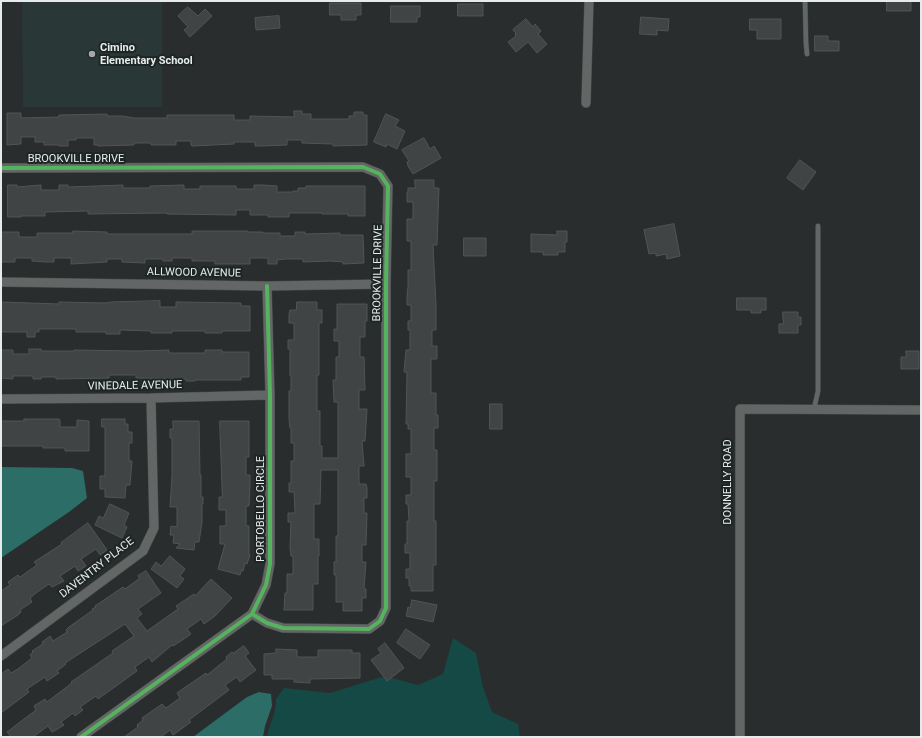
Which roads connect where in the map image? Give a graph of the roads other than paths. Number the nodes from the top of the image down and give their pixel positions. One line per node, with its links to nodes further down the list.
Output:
1 (589, 1): 4 (street)
2 (806, 1): 3 (lane)
3 (807, 54)
4 (586, 103)
5 (1, 168): 8 (street, BROOKVILLE DRIVE)
6 (818, 226): 13 (lane)
7 (1, 282): 9 (street, ALLWOOD AVENUE)
8 (386, 284): 9 (street, ALLWOOD AVENUE); 15 (street, BROOKVILLE DRIVE)
9 (267, 286): 10 (street, PORTOBELLO CIRCLE)
10 (270, 395): 11 (street, VINEDALE AVENUE); 15 (street, PORTOBELLO CIRCLE)
11 (151, 398): 12 (street, VINEDALE AVENUE); 16 (street, DAVENTRY PLACE)
12 (1, 399)
13 (814, 409): 14 (street, DONNELLY ROAD); 18 (street, DONNELLY ROAD)
14 (921, 410)
15 (252, 614): 17 (street, PORTOBELLO CIRCLE)
16 (1, 656)
17 (81, 737)
18 (740, 737)

